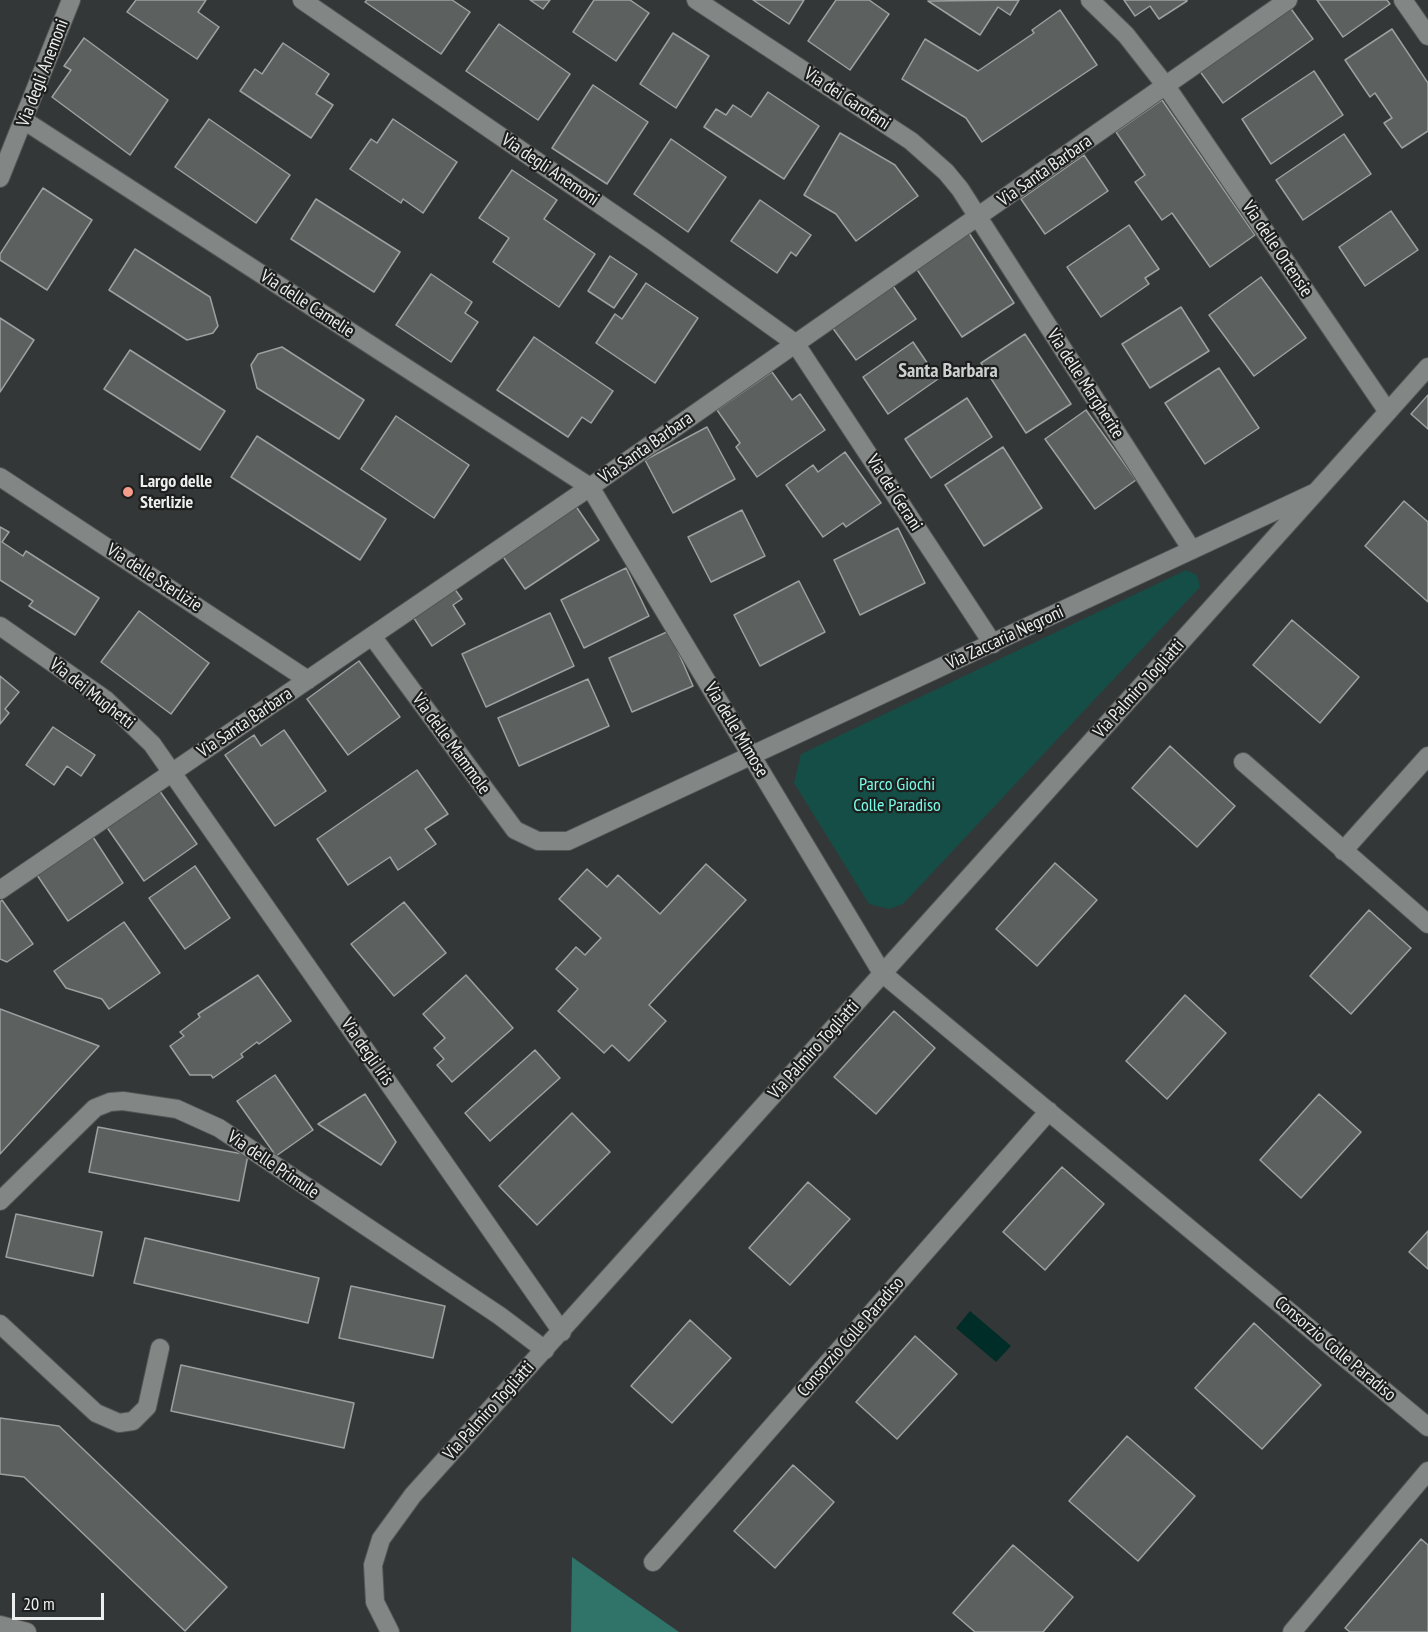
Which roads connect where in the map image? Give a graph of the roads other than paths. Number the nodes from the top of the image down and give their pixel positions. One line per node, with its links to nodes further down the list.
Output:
1 (71, 0): 9 (street, Via degli Anemoni)
2 (302, 0): 12 (street, Via degli Anemoni)
3 (696, 0): 11 (street, Via dei Garofani)
4 (1090, 0): 8 (street, Via delle Ortensie)
5 (1288, 0): 8 (street, Via Santa Barbara)
6 (1403, 0): 7 (street)
7 (1428, 36)
8 (1166, 86): 11 (street, Via Santa Barbara); 14 (street, Via delle Ortensie)
9 (25, 121): 10 (street, Via degli Anemoni); 16 (street, Via delle Camelie)
10 (0, 178)
11 (979, 218): 12 (street, Via Santa Barbara); 18 (street, Via delle Margherite)
12 (795, 343): 16 (street, Via Santa Barbara); 21 (street, Via dei Gerani)
13 (1428, 367): 14 (street, Via Zaccaria Negroni)
14 (1388, 412): 17 (street, Via Zaccaria Negroni)
15 (0, 477): 22 (street, Via delle Sterlizie)
16 (590, 487): 20 (street, Via Santa Barbara); 24 (street, Via delle Mimose)
17 (1316, 492): 18 (street, Via Zaccaria Negroni); 31 (street, Via Palmiro Togliatti)
18 (1192, 550): 21 (street, Via Zaccaria Negroni)
19 (0, 626): 26 (street, Via dei Mughetti)
20 (372, 636): 22 (street, Via Santa Barbara); 27 (street, Via delle Mammole)
21 (993, 644): 24 (street, Via Zaccaria Negroni)
22 (308, 680): 26 (street, Via Santa Barbara)
23 (1428, 756): 28 (street)
24 (752, 757): 27 (street, Via Zaccaria Negroni); 31 (street, Via delle Mimose)
25 (1243, 762): 28 (street)
26 (172, 773): 29 (street, Via Santa Barbara); 35 (street, Via degli Iris)
27 (538, 841)
28 (1343, 850): 30 (street)
29 (0, 890)
30 (1428, 924)
31 (882, 973): 32 (street, Consorzio Colle Paradiso); 35 (street, Via Palmiro Togliatti)
32 (1049, 1111): 38 (street, Consorzio Colle Paradiso); 40 (street, Consorzio Colle Paradiso)
33 (0, 1202): 37 (street, Via delle Primule)
34 (0, 1324): 36 (street)
35 (562, 1332): 37 (street, Via Palmiro Togliatti)
36 (160, 1348)
37 (545, 1350): 43 (street, Via Palmiro Togliatti)
38 (1428, 1427)
39 (1428, 1472): 44 (street)
40 (653, 1562)
41 (0, 1625): 42 (street)
42 (27, 1632)
43 (390, 1632)
44 (1292, 1632)

